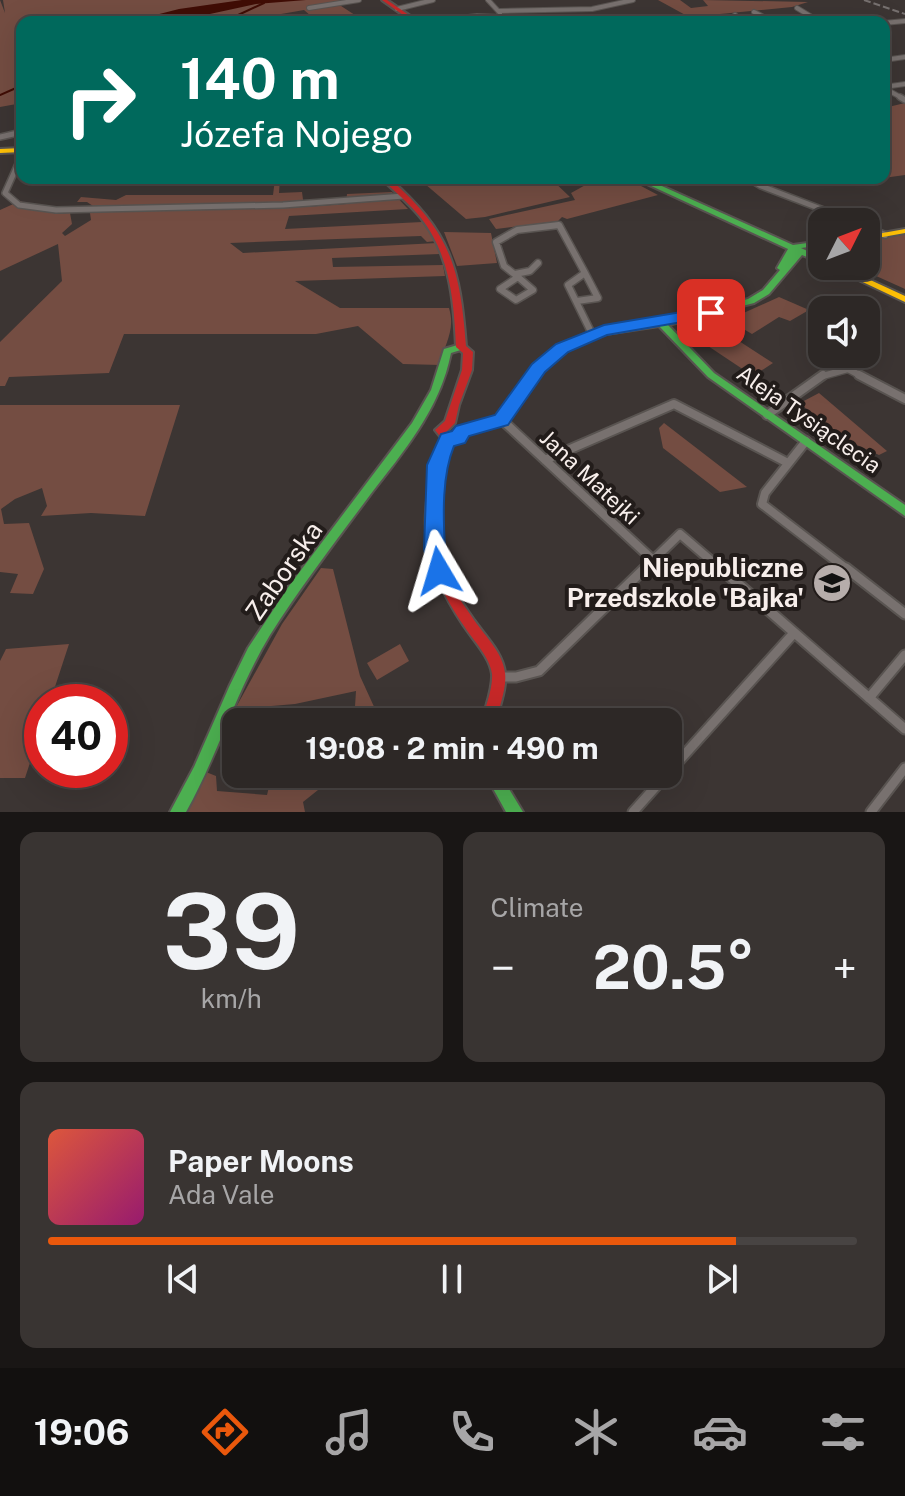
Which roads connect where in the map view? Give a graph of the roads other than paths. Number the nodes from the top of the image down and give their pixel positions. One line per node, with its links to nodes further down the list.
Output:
1 (359, 0): 7 (street)
2 (384, 0): 9 (street)
3 (433, 0): 9 (street)
4 (488, 0): 11 (street)
5 (633, 0): 10 (street)
6 (540, 4): 10 (street)
7 (309, 8)
8 (797, 8): 16 (street)
9 (397, 9): 13 (street)
10 (535, 9): 11 (street)
11 (499, 11): 14 (street)
12 (754, 12): 15 (street)
13 (408, 16)
14 (500, 16)
15 (762, 16)
16 (810, 16)
17 (16, 167): 21 (street)
18 (391, 184): 21 (street)
19 (651, 184): 28 (street)
20 (763, 184): 22 (street)
21 (404, 196): 41 (street)
22 (821, 208)
23 (905, 231): 25 (street)
24 (880, 233): 25 (street)
25 (885, 235): 26 (street)
26 (880, 236)
27 (808, 247): 28 (street)
28 (797, 249): 29 (street); 31 (street); 36 (street)
29 (808, 254)
30 (808, 260): 31 (street)
31 (792, 261): 36 (street)
32 (538, 263): 34 (street)
33 (585, 273): 34 (street); 38 (street); 38 (street)
34 (516, 276): 34 (street)
35 (864, 280): 37 (street)
36 (775, 281): 39 (street)
37 (905, 299)
38 (577, 301): 40 (street)
39 (661, 323): 40 (street); 43 (street, Aleja Tysiąclecia)
40 (592, 334): 44 (street)
41 (456, 357): 45 (street); 64 (street, Zaborska)
42 (905, 399): 43 (street)
43 (767, 415): 48 (street, Aleja Tysiąclecia)
44 (502, 420): 46 (street); 49 (street, Jana Matejki)
45 (450, 423): 46 (street); 47 (street)
46 (463, 431): 47 (street)
47 (448, 439): 56 (street)
48 (806, 441): 50 (street); 51 (street, Aleja Tysiąclecia)
49 (545, 460): 50 (street); 52 (street, Jana Matejki)
50 (788, 463): 53 (street)
51 (905, 511)
52 (653, 560): 54 (street); 56 (street)
53 (905, 614)
54 (794, 633): 57 (street); 60 (street)
55 (905, 655): 57 (street)
56 (499, 677): 58 (street)
57 (869, 698): 59 (street)
58 (492, 708)
59 (905, 729)
60 (682, 756)
61 (905, 768): 67 (street)
62 (500, 788): 65 (street)
63 (654, 788): 66 (street)
64 (178, 812)
65 (515, 812)
66 (633, 812)
67 (871, 812)

